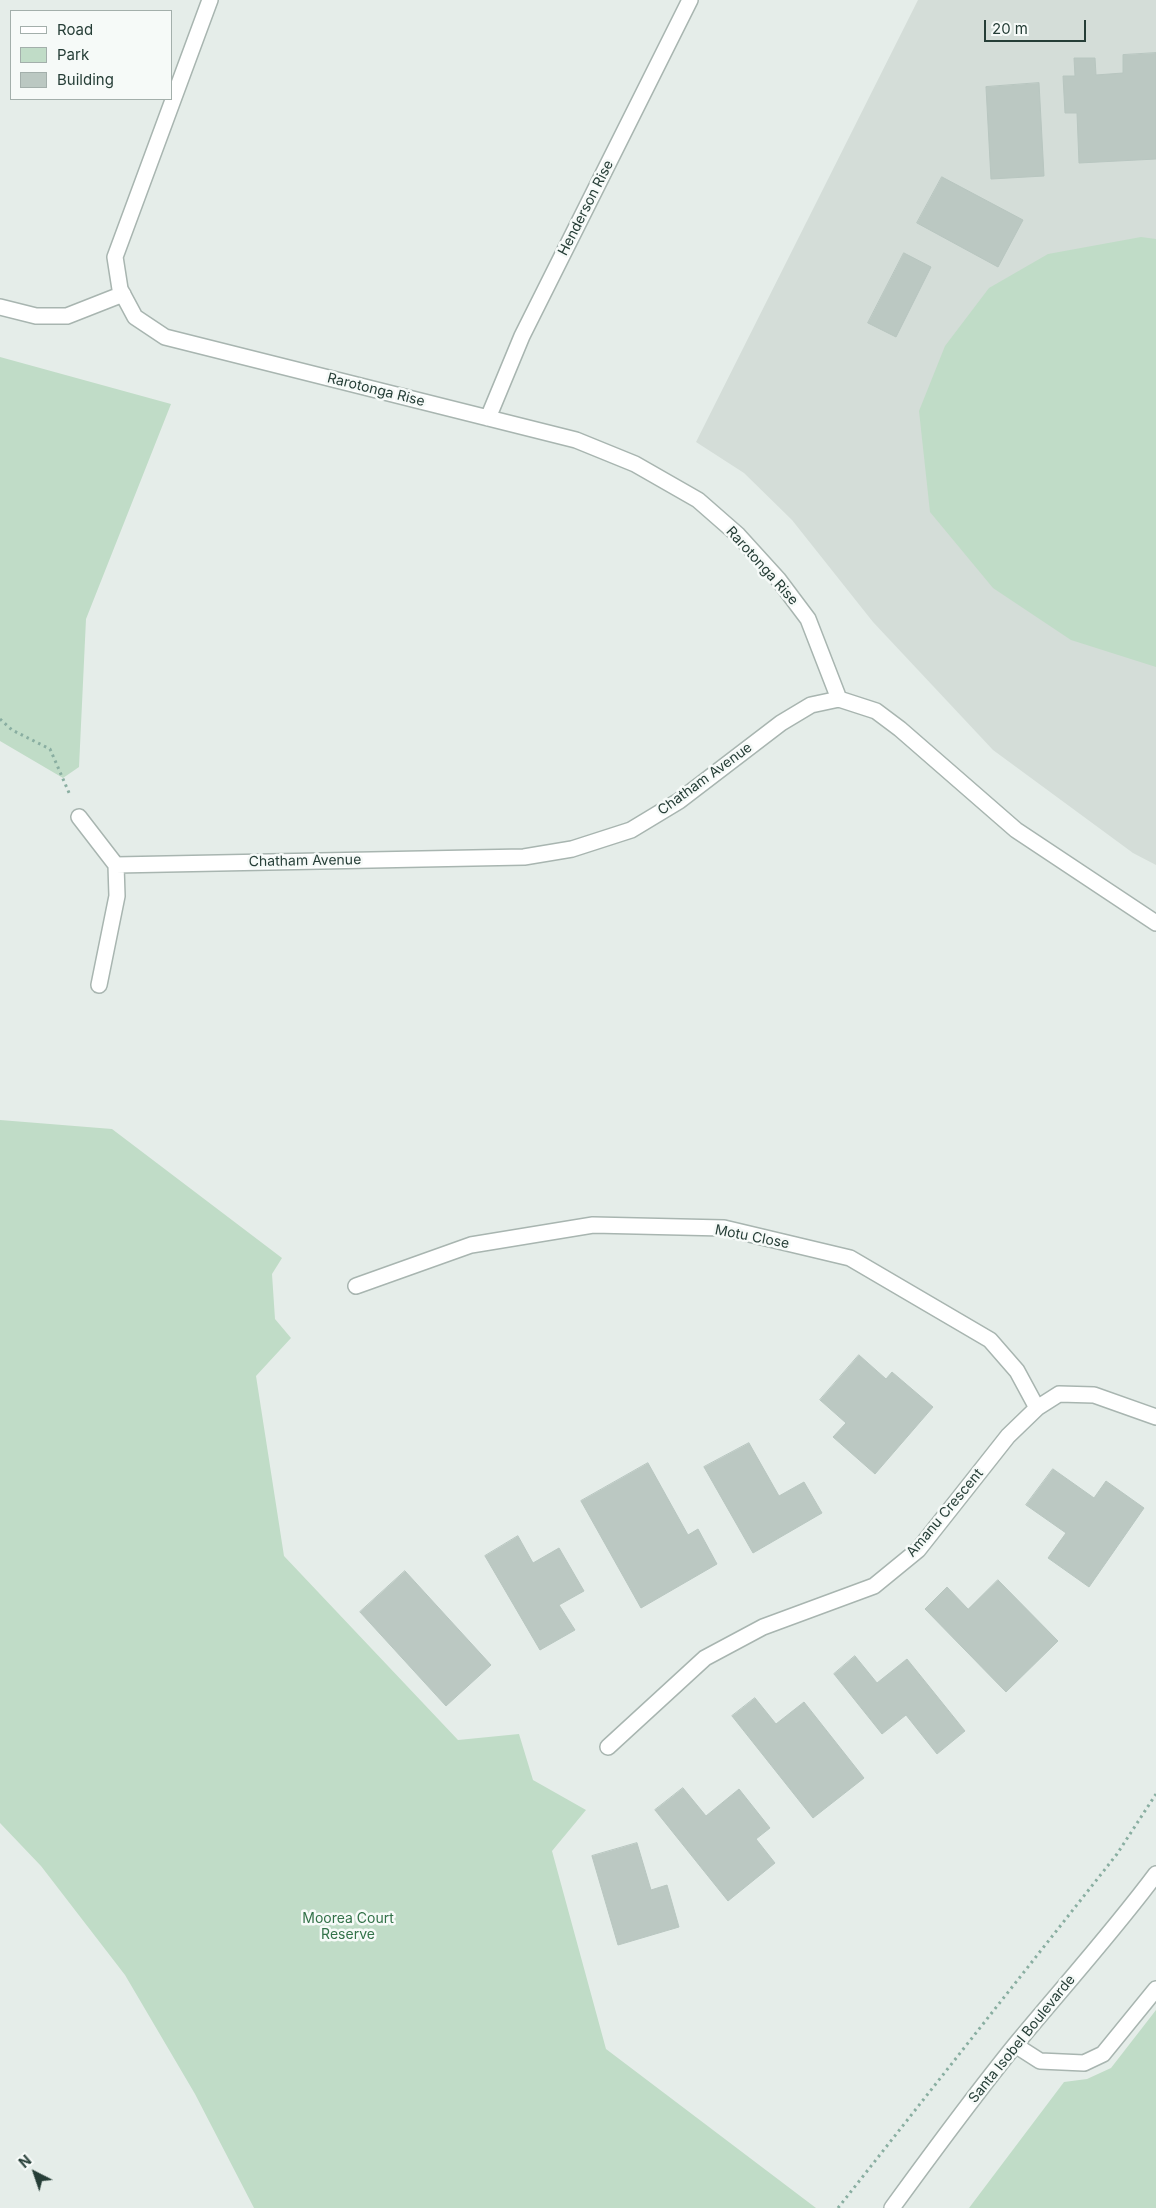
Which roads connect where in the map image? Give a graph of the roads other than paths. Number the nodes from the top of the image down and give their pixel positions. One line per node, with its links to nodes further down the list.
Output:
1 (210, 0): 3 (street, Rarotonga Rise)
2 (690, 0): 5 (street, Henderson Rise)
3 (123, 294): 4 (street); 5 (street, Rarotonga Rise)
4 (0, 307)
5 (488, 418): 6 (street, Rarotonga Rise)
6 (839, 699): 8 (street, Chatham Avenue); 9 (street, Chatham Avenue)
7 (79, 817): 8 (street)
8 (116, 864): 10 (street)
9 (1156, 923)
10 (99, 985)
11 (356, 1286): 12 (street, Motu Close)
12 (1037, 1408): 13 (street, Amanu Crescent); 14 (street, Amanu Crescent)
13 (1156, 1418)
14 (608, 1746)
15 (1156, 1874): 17 (street, Santa Isobel Boulevarde)
16 (1156, 1988): 17 (street)
17 (1016, 2045): 18 (street, Santa Isobel Boulevarde)
18 (892, 2208)

